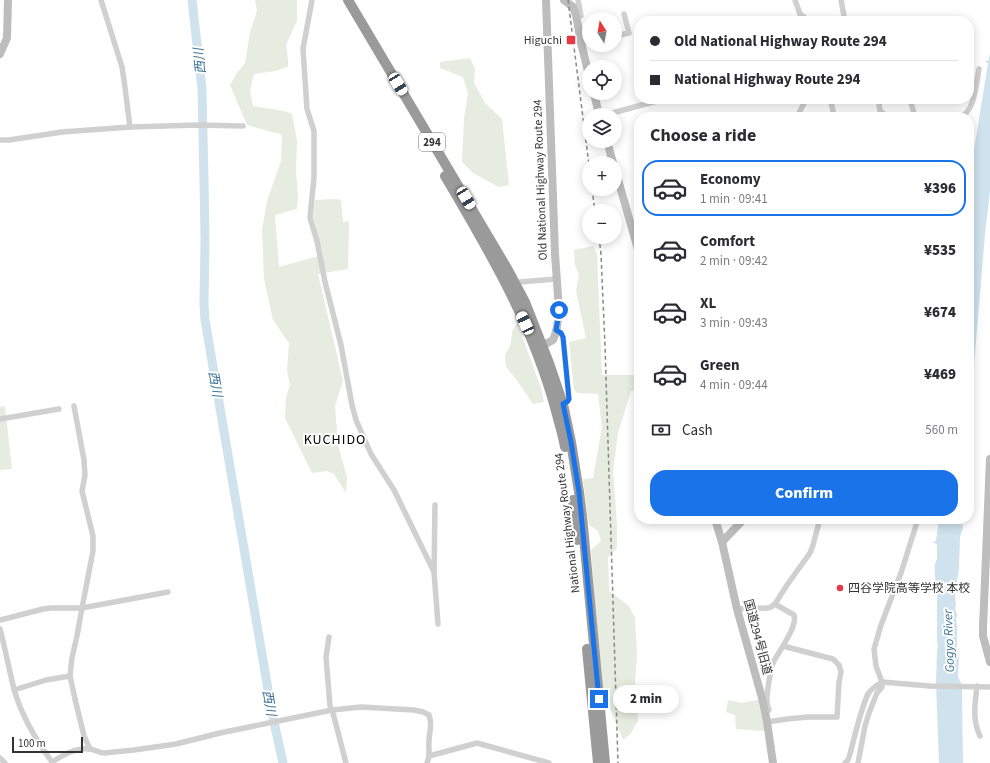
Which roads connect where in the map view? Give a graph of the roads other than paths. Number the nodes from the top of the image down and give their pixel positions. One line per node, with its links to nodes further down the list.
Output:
1 (8, 0): 17 (street)
2 (101, 0): 23 (street)
3 (312, 0): 43 (street)
4 (342, 0): 31 (highway, National Highway Route 294 / 294)
5 (348, 0): 29 (highway, National Highway Route 294 / 294)
6 (546, 0): 28 (street, Old National Highway Route 294)
7 (564, 0): 10 (street)
8 (795, 0): 13 (street)
9 (841, 0): 14 (street)
10 (576, 3): 12 (street); 15 (street)
11 (624, 14): 16 (street)
12 (581, 16)
13 (803, 16)
14 (844, 16)
15 (582, 33)
16 (622, 34)
17 (3, 38): 18 (street)
18 (0, 54)
19 (979, 69): 20 (street)
20 (974, 95)
21 (646, 104): 22 (street)
22 (622, 110)
23 (130, 126): 24 (street); 25 (street)
24 (243, 126)
25 (0, 140)
26 (622, 190): 27 (street)
27 (634, 227)
28 (556, 279): 29 (street); 30 (street, Old National Highway Route 294)
29 (516, 284): 31 (highway, National Highway Route 294 / 294)
30 (556, 330): 31 (street, Old National Highway Route 294); 32 (street)
31 (540, 347): 32 (highway, National Highway Route 294 / 294); 71 (highway, National Highway Route 294 / 294)
32 (563, 404): 72 (highway, National Highway Route 294 / 294)
33 (74, 406): 46 (street)
34 (58, 409): 35 (street)
35 (0, 419)
36 (990, 459): 53 (street)
37 (435, 505): 43 (street)
38 (717, 524): 42 (street, 国道294号旧道)
39 (739, 524): 42 (street)
40 (819, 524): 45 (street)
41 (916, 524): 55 (street)
42 (722, 542): 47 (street, 国道294号旧道)
43 (434, 572): 49 (street)
44 (168, 592): 46 (street)
45 (775, 604): 47 (street); 52 (street)
46 (82, 608): 48 (street); 54 (street)
47 (737, 609): 60 (street, 国道294号旧道)
48 (0, 620)
49 (438, 624)
50 (0, 629): 58 (street)
51 (329, 637): 59 (street)
52 (783, 646): 60 (street); 61 (street)
53 (990, 662)
54 (70, 676): 58 (street); 63 (street)
55 (882, 682): 56 (street); 66 (street); 74 (street)
56 (977, 686): 57 (street); 62 (street)
57 (990, 687)
58 (14, 690): 63 (street)
59 (332, 710): 63 (street); 64 (street); 68 (street)
60 (765, 712): 61 (street, 国道294号旧道)
61 (767, 722): 73 (street, 国道294号旧道)
62 (980, 736)
63 (90, 749)
64 (430, 756): 69 (street); 70 (street)
65 (0, 758): 67 (street)
66 (847, 762)
67 (5, 763)
68 (346, 763)
69 (427, 763)
70 (549, 763)
71 (598, 763)
72 (605, 763)
73 (773, 763)
74 (858, 763)

